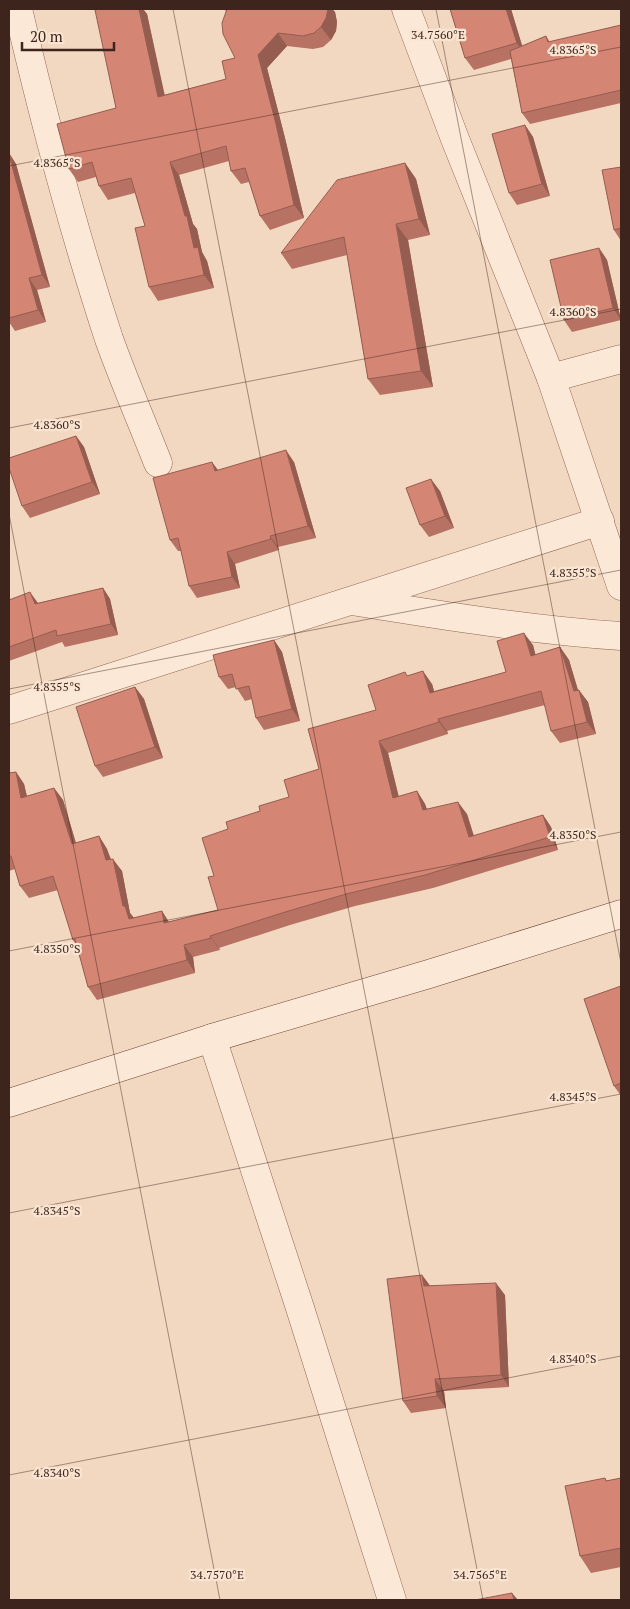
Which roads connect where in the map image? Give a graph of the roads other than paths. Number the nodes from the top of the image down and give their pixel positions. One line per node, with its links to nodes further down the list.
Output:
1 (18, 9): 5 (street)
2 (406, 9): 4 (street)
3 (621, 359): 4 (street)
4 (551, 378): 6 (street)
5 (158, 463)
6 (600, 521): 7 (street); 8 (street)
7 (621, 586)
8 (352, 601): 9 (street); 10 (street)
9 (621, 636)
10 (9, 710)
11 (621, 914): 12 (street)
12 (212, 1038): 13 (street); 14 (street)
13 (9, 1103)
14 (392, 1600)

